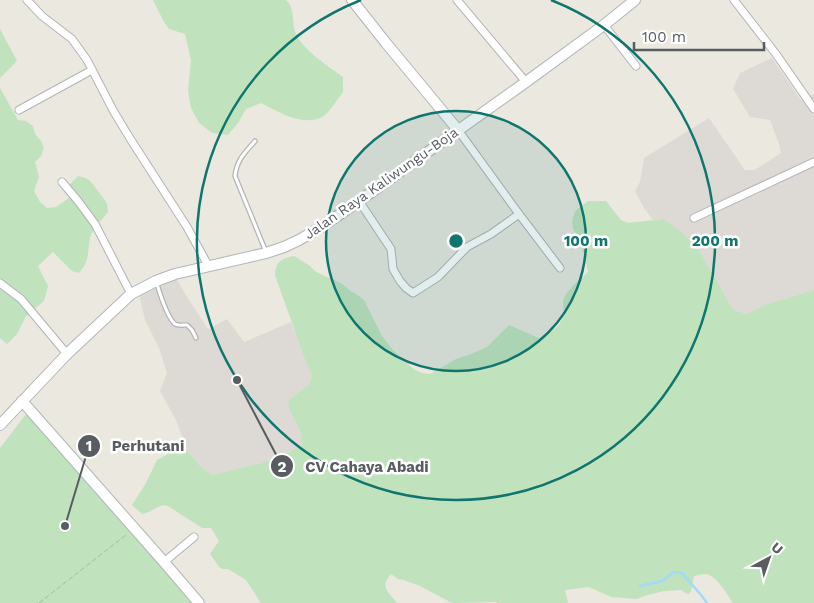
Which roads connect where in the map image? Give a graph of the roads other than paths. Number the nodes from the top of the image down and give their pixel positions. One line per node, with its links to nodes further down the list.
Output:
1 (28, 0): 8 (street)
2 (457, 0): 9 (street)
3 (635, 0): 6 (main road, Jalan Raya Kaliwungu-Boja)
4 (734, 0): 10 (street)
5 (357, 2): 12 (main road)
6 (604, 25): 7 (street); 9 (main road, Jalan Raya Kaliwungu-Boja)
7 (636, 66)
8 (92, 70): 11 (street); 20 (street)
9 (526, 82): 12 (main road, Jalan Raya Kaliwungu-Boja)
10 (814, 109)
11 (19, 110)
12 (458, 130): 16 (main road, Jalan Raya Kaliwungu-Boja); 17 (street)
13 (255, 141): 19 (lane)
14 (814, 162): 18 (street)
15 (62, 182): 24 (street)
16 (359, 201): 17 (street); 19 (main road, Jalan Raya Kaliwungu-Boja)
17 (518, 214): 21 (street)
18 (694, 218)
19 (266, 253): 20 (main road, Jalan Raya Kaliwungu-Boja)
20 (209, 267): 22 (main road, Jalan Raya Kaliwungu-Boja)
21 (560, 268)
22 (156, 281): 24 (main road, Jalan Raya Kaliwungu-Boja); 25 (lane)
23 (0, 282): 26 (street)
24 (131, 294): 26 (main road, Jalan Raya Kaliwungu-Boja)
25 (196, 338)
26 (67, 354): 27 (main road, Jalan Raya Kaliwungu-Boja)
27 (22, 401): 28 (main road, Jalan Raya Kaliwungu-Boja); 30 (main road)
28 (0, 425)
29 (194, 537): 30 (street)
30 (164, 562): 31 (main road)
31 (199, 603)

